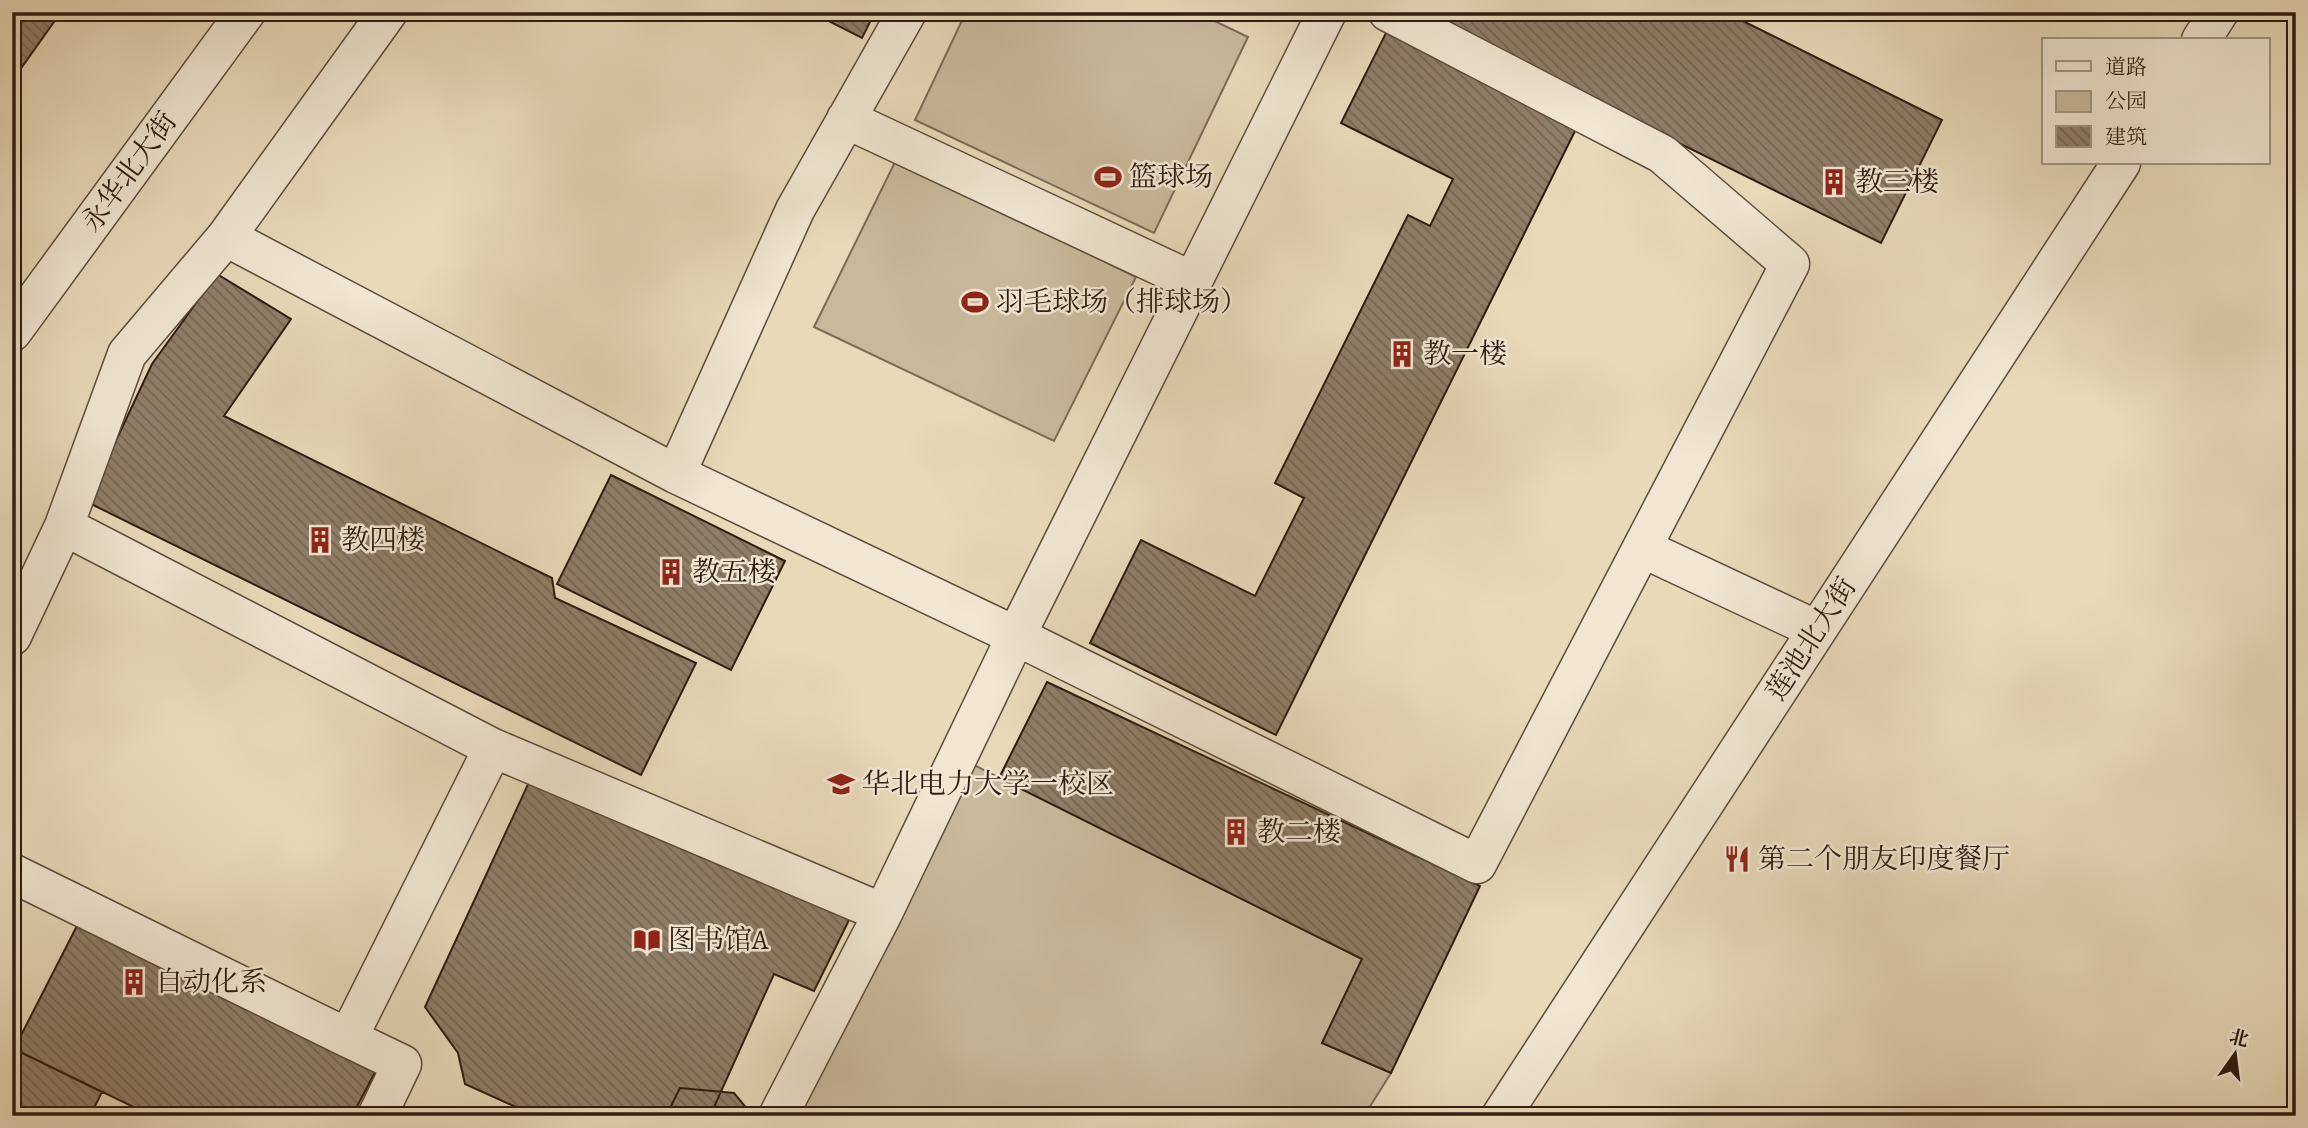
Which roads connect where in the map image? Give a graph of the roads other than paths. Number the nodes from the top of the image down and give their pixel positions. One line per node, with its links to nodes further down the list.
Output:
1 (246, 12): 12 (street, 永华北大街)
2 (388, 12): 10 (street)
3 (906, 12): 8 (street)
4 (1327, 12): 11 (street)
5 (1388, 12): 15 (street)
6 (2219, 12): 7 (street)
7 (2202, 38)
8 (846, 120): 11 (street); 13 (street)
9 (2120, 164): 16 (street, 莲池北大街)
10 (226, 237): 13 (street); 14 (street)
11 (1192, 281): 18 (street)
12 (15, 322)
13 (676, 474): 18 (street)
14 (64, 526): 17 (street); 19 (street)
15 (1642, 548): 16 (street); 18 (street)
16 (1817, 630): 25 (street, 莲池北大街)
17 (12, 636)
18 (1016, 636): 21 (street)
19 (493, 748): 21 (street); 22 (street)
20 (12, 873): 22 (street)
21 (883, 913): 24 (street)
22 (348, 1038): 23 (street)
23 (377, 1116)
24 (778, 1116)
25 (1501, 1116)

